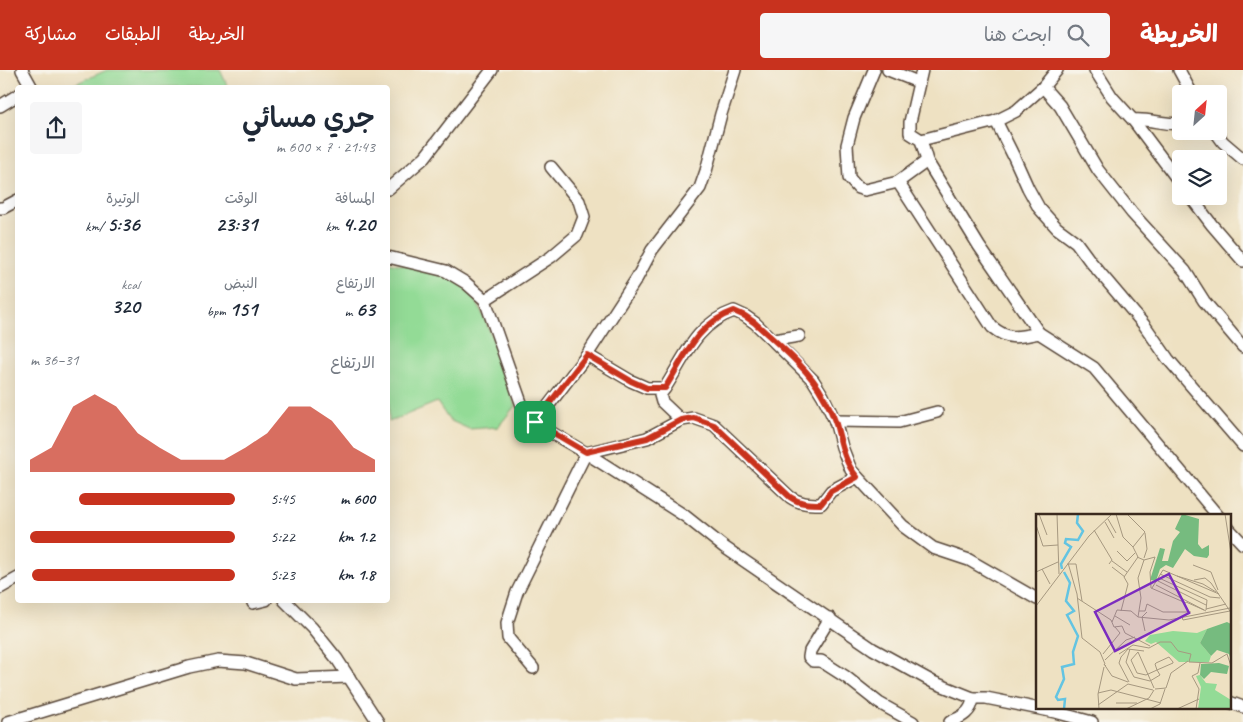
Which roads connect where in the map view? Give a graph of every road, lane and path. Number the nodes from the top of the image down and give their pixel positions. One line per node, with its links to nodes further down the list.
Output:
1 (22, 70): 11 (street)
2 (492, 70): 26 (street)
3 (735, 70): 37 (street)
4 (874, 70): 25 (street)
5 (888, 70): 10 (street)
6 (922, 70): 10 (street)
7 (1058, 70): 13 (street)
8 (1094, 70): 16 (street)
9 (1179, 70): 12 (street)
10 (918, 82): 19 (street)
11 (30, 85)
12 (1187, 85)
13 (1043, 87): 17 (street); 36 (street)
14 (15, 97): 15 (street)
15 (0, 106)
16 (1133, 120): 18 (street); 24 (street)
17 (996, 121): 19 (street); 43 (street)
18 (1172, 124)
19 (922, 140): 22 (street)
20 (1222, 140): 21 (street)
21 (1243, 159)
22 (927, 161): 25 (street); 33 (street)
23 (551, 167): 32 (street)
24 (1172, 172)
25 (898, 182): 33 (street)
26 (390, 187)
27 (15, 202): 29 (street)
28 (1197, 205): 31 (street)
29 (0, 208)
30 (390, 258): 32 (street)
31 (1243, 261)
32 (485, 300): 42 (street)
33 (1039, 333): 46 (street)
34 (799, 336): 35 (street)
35 (774, 340): 38 (street); 41 (street)
36 (1243, 347)
37 (587, 355): 38 (street); 42 (street)
38 (665, 388): 40 (street)
39 (937, 412): 41 (street)
40 (681, 420): 44 (street); 45 (street)
41 (835, 421): 45 (street)
42 (535, 422): 44 (street)
43 (1243, 446)
44 (586, 452): 53 (street); 54 (street)
45 (857, 477): 51 (street)
46 (1216, 514)
47 (1230, 530): 48 (street)
48 (1243, 544)
49 (15, 580): 50 (street)
50 (0, 588)
51 (1036, 598)
52 (287, 603): 55 (street)
53 (830, 618): 56 (street); 64 (street)
54 (533, 668)
55 (349, 677): 62 (street); 63 (street)
56 (973, 698): 58 (street); 65 (street)
57 (1230, 702): 59 (street)
58 (1036, 707)
59 (1243, 707)
60 (1053, 710): 61 (street)
61 (1087, 716)
62 (8, 722)
63 (378, 722)
64 (913, 722)
65 (950, 722)

